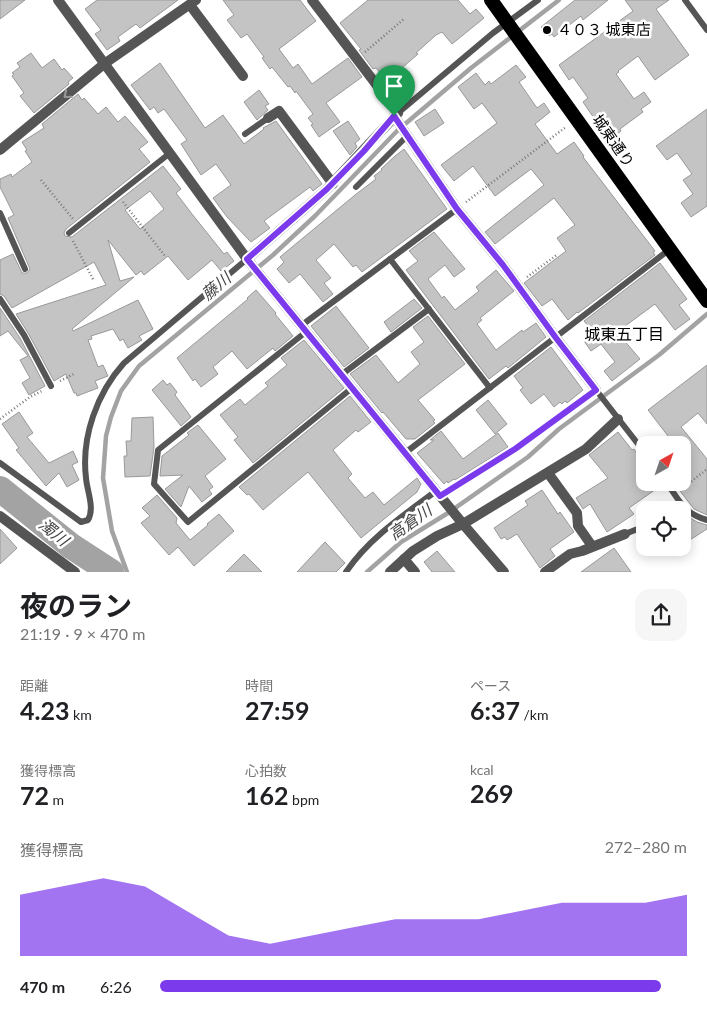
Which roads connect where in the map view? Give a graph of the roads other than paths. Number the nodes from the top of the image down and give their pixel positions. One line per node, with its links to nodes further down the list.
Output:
1 (58, 0): 9 (street)
2 (312, 0): 11 (street)
3 (491, 0): 7 (highway, 城東通り)
4 (538, 0): 7 (lane)
5 (685, 0): 8 (lane)
6 (193, 2): 9 (street); 10 (street)
7 (510, 24): 11 (lane); 22 (highway, 城東通り)
8 (707, 30)
9 (104, 64): 15 (street, one-way to 15); 16 (street)
10 (243, 76)
11 (396, 116): 14 (street); 17 (street)
12 (268, 118): 13 (lane); 17 (street)
13 (245, 134)
14 (407, 136): 18 (lane); 19 (street)
15 (0, 150)
16 (170, 153): 21 (lane); 24 (street)
17 (333, 184): 24 (street)
18 (356, 187)
19 (457, 209): 23 (lane); 30 (street)
20 (0, 213): 25 (lane)
21 (69, 233)
22 (670, 249): 27 (highway, 城東通り); 30 (lane)
23 (390, 259): 28 (lane); 29 (lane)
24 (248, 260): 29 (street); 39 (lane)
25 (25, 269)
26 (0, 299): 32 (lane)
27 (707, 301)
28 (429, 309): 31 (lane); 34 (lane)
29 (304, 328): 31 (street); 33 (lane)
30 (556, 338): 34 (lane); 35 (street)
31 (342, 375): 33 (street)
32 (51, 386)
33 (352, 388): 38 (street)
34 (490, 388): 38 (lane)
35 (596, 390): 36 (lane); 42 (lane)
36 (618, 419): 37 (lane); 40 (street)
37 (636, 442)
38 (405, 452): 42 (street)
39 (0, 463)
40 (548, 473): 45 (street); 48 (street)
41 (672, 491): 44 (lane)
42 (440, 495): 45 (street); 51 (lane)
43 (0, 517): 50 (street)
44 (707, 520)
45 (461, 521): 49 (street); 54 (street)
46 (636, 529): 47 (lane)
47 (624, 534): 48 (street)
48 (592, 546): 55 (street)
49 (404, 559): 52 (street); 53 (street)
50 (75, 572)
51 (346, 572)
52 (390, 572)
53 (415, 572)
54 (504, 572)
55 (545, 572)

